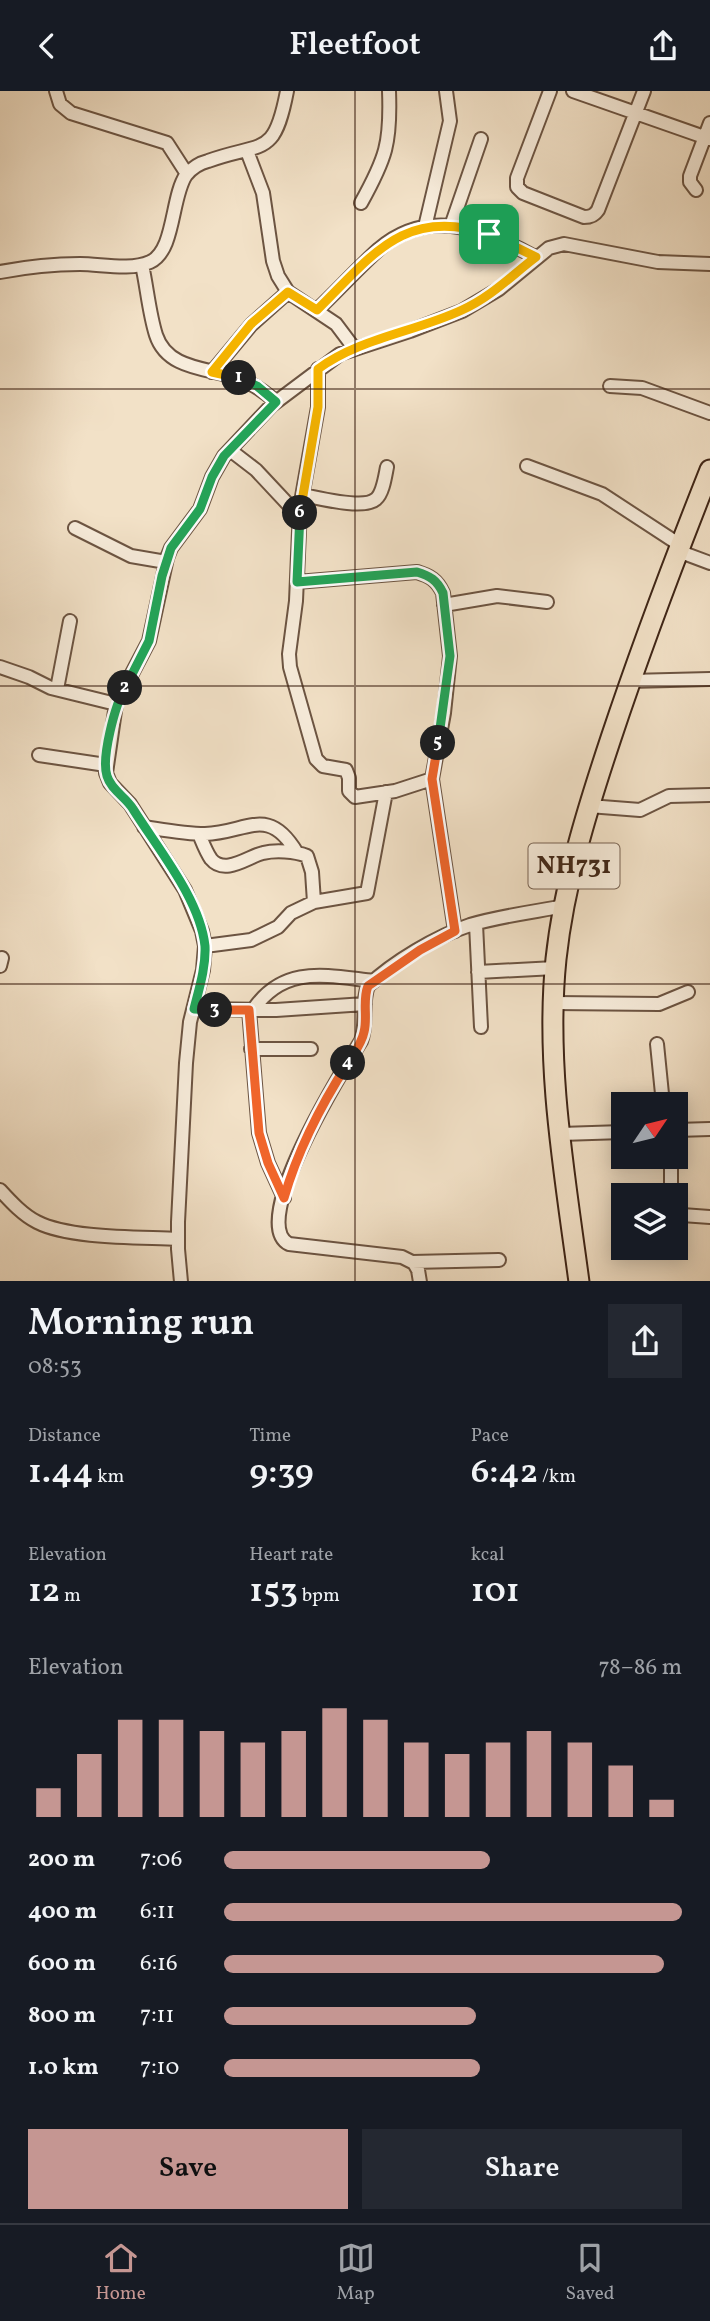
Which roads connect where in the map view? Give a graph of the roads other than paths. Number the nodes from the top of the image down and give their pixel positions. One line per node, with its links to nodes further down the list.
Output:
1 (56, 91): 13 (street)
2 (287, 91): 12 (street)
3 (389, 91): 15 (street)
4 (446, 91): 17 (street)
5 (550, 91): 8 (street)
6 (573, 91): 8 (street)
7 (644, 91): 8 (street)
8 (635, 114): 10 (street)
9 (710, 123): 10 (street)
10 (707, 138): 14 (street)
11 (481, 139): 16 (street)
12 (247, 151): 13 (street); 22 (street)
13 (187, 174): 20 (street)
14 (696, 190)
15 (361, 203)
16 (451, 226): 17 (street); 18 (street)
17 (425, 227): 23 (street)
18 (536, 257): 19 (street); 24 (street)
19 (710, 264)
20 (142, 265): 21 (street); 26 (street)
21 (0, 272)
22 (288, 292): 23 (street); 26 (street)
23 (317, 310): 24 (street)
24 (354, 348): 25 (street)
25 (318, 369): 28 (street); 34 (street)
26 (212, 372): 28 (street)
27 (610, 386): 29 (street)
28 (276, 402): 30 (street)
29 (710, 413)
30 (230, 450): 35 (street); 38 (street)
31 (527, 466): 37 (street)
32 (387, 467): 34 (street)
33 (710, 470): 37 (highway, NH731)
34 (303, 495): 35 (street)
35 (299, 516): 40 (street)
36 (75, 528): 38 (street)
37 (679, 548): 39 (street); 46 (highway, NH731)
38 (166, 562): 48 (street)
39 (710, 563)
40 (297, 582): 42 (street); 52 (street)
41 (547, 602): 42 (street)
42 (444, 605): 51 (street)
43 (70, 621): 47 (street)
44 (0, 667): 47 (street)
45 (710, 679): 46 (street)
46 (630, 681): 54 (highway, NH731)
47 (57, 689): 48 (street)
48 (116, 704): 50 (street)
49 (39, 755): 50 (street)
50 (106, 765): 55 (street)
51 (432, 779): 52 (street); 61 (street)
52 (386, 792): 58 (street)
53 (710, 795): 54 (street)
54 (589, 806): 59 (highway, NH731)
55 (144, 827): 56 (street); 62 (street)
56 (199, 834): 57 (street); 57 (street)
57 (297, 853): 58 (street)
58 (314, 902): 62 (street)
59 (565, 907): 60 (street); 63 (highway, NH731)
60 (476, 924): 61 (street); 64 (street)
61 (455, 931): 65 (street)
62 (205, 946): 69 (street)
63 (555, 968): 64 (street); 67 (highway, NH731)
64 (478, 972): 71 (street)
65 (374, 981): 68 (street); 70 (street)
66 (688, 992): 67 (street)
67 (554, 1003): 79 (highway, NH731)
68 (365, 1004): 70 (street); 81 (street)
69 (194, 1009): 70 (street); 84 (street)
70 (251, 1010): 73 (street)
71 (481, 1027)
72 (657, 1044): 75 (street)
73 (251, 1049): 74 (street); 81 (street)
74 (311, 1049)
75 (662, 1092)
76 (710, 1129): 77 (street)
77 (688, 1130)
78 (611, 1132): 79 (street)
79 (561, 1134): 89 (highway, NH731)
80 (0, 1190): 84 (street)
81 (284, 1198): 86 (street)
82 (688, 1215): 83 (street)
83 (710, 1217)
84 (178, 1239): 87 (street)
85 (499, 1260): 86 (street)
86 (412, 1262): 88 (street)
87 (181, 1281)
88 (420, 1281)
89 (579, 1281)

